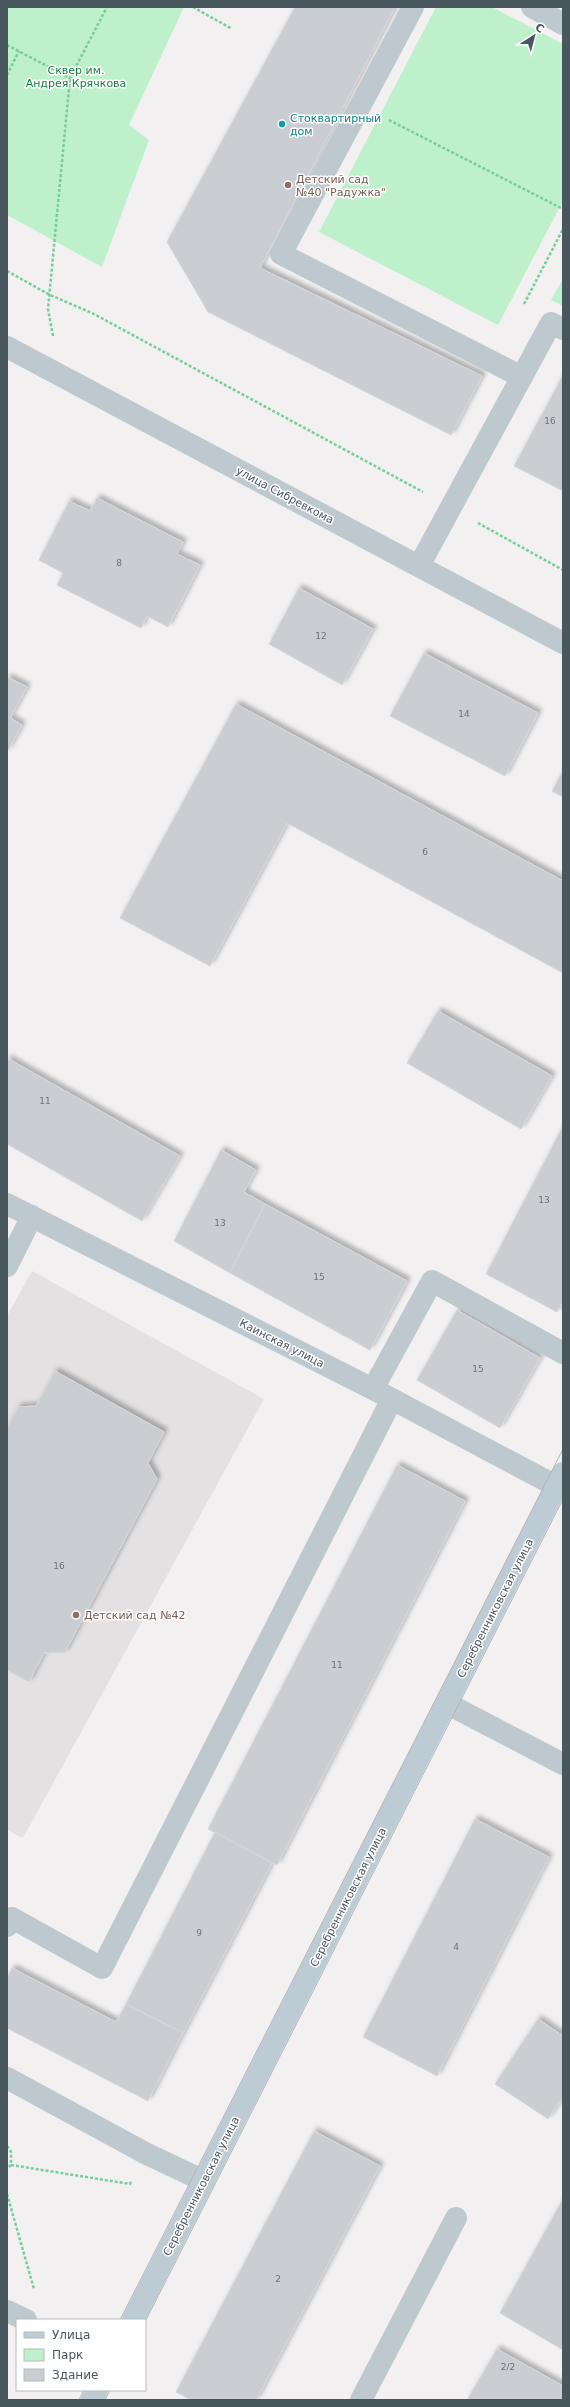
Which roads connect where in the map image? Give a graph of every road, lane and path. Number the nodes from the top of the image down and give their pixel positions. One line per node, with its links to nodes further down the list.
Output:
1 (107, 7): 10 (path)
2 (193, 7): 6 (path)
3 (413, 7): 11 (street)
4 (532, 7): 5 (street)
5 (563, 24)
6 (232, 29)
7 (7, 45): 8 (path)
8 (19, 51): 9 (path); 10 (path)
9 (7, 76)
10 (70, 78): 15 (path)
11 (361, 105): 12 (path); 20 (street)
12 (563, 209)
13 (563, 229): 16 (path)
14 (7, 271): 15 (path)
15 (50, 295): 19 (path); 21 (path)
16 (523, 306)
17 (563, 329): 20 (street)
18 (7, 347): 19 (street, улица Сибревкома)
19 (60, 375): 22 (street, улица Сибревкома)
20 (522, 377): 21 (street)
21 (449, 507): 22 (street); 23 (path)
22 (419, 566): 24 (street, улица Сибревкома)
23 (563, 570)
24 (563, 643)
25 (7, 1204): 26 (street, Каинская улица)
26 (32, 1216): 27 (street); 29 (street, Каинская улица)
27 (7, 1266)
28 (563, 1352): 29 (street)
29 (372, 1389): 30 (street, Каинская улица)
30 (392, 1399): 31 (street, Каинская улица); 34 (street)
31 (560, 1480): 32 (street, Серебренниковская улица)
32 (446, 1703): 33 (street); 40 (street, Серебренниковская улица)
33 (563, 1764)
34 (7, 1926)
35 (7, 2078): 37 (street)
36 (7, 2146): 38 (path)
37 (145, 2153): 38 (path); 40 (street)
38 (11, 2165): 39 (path)
39 (7, 2168)
40 (204, 2181): 46 (street, Серебренниковская улица)
41 (7, 2194): 43 (path)
42 (456, 2218): 49 (street)
43 (34, 2290)
44 (7, 2311): 45 (street)
45 (24, 2319)
46 (134, 2319)
47 (96, 2391): 48 (street)
48 (92, 2400)
49 (361, 2400)

